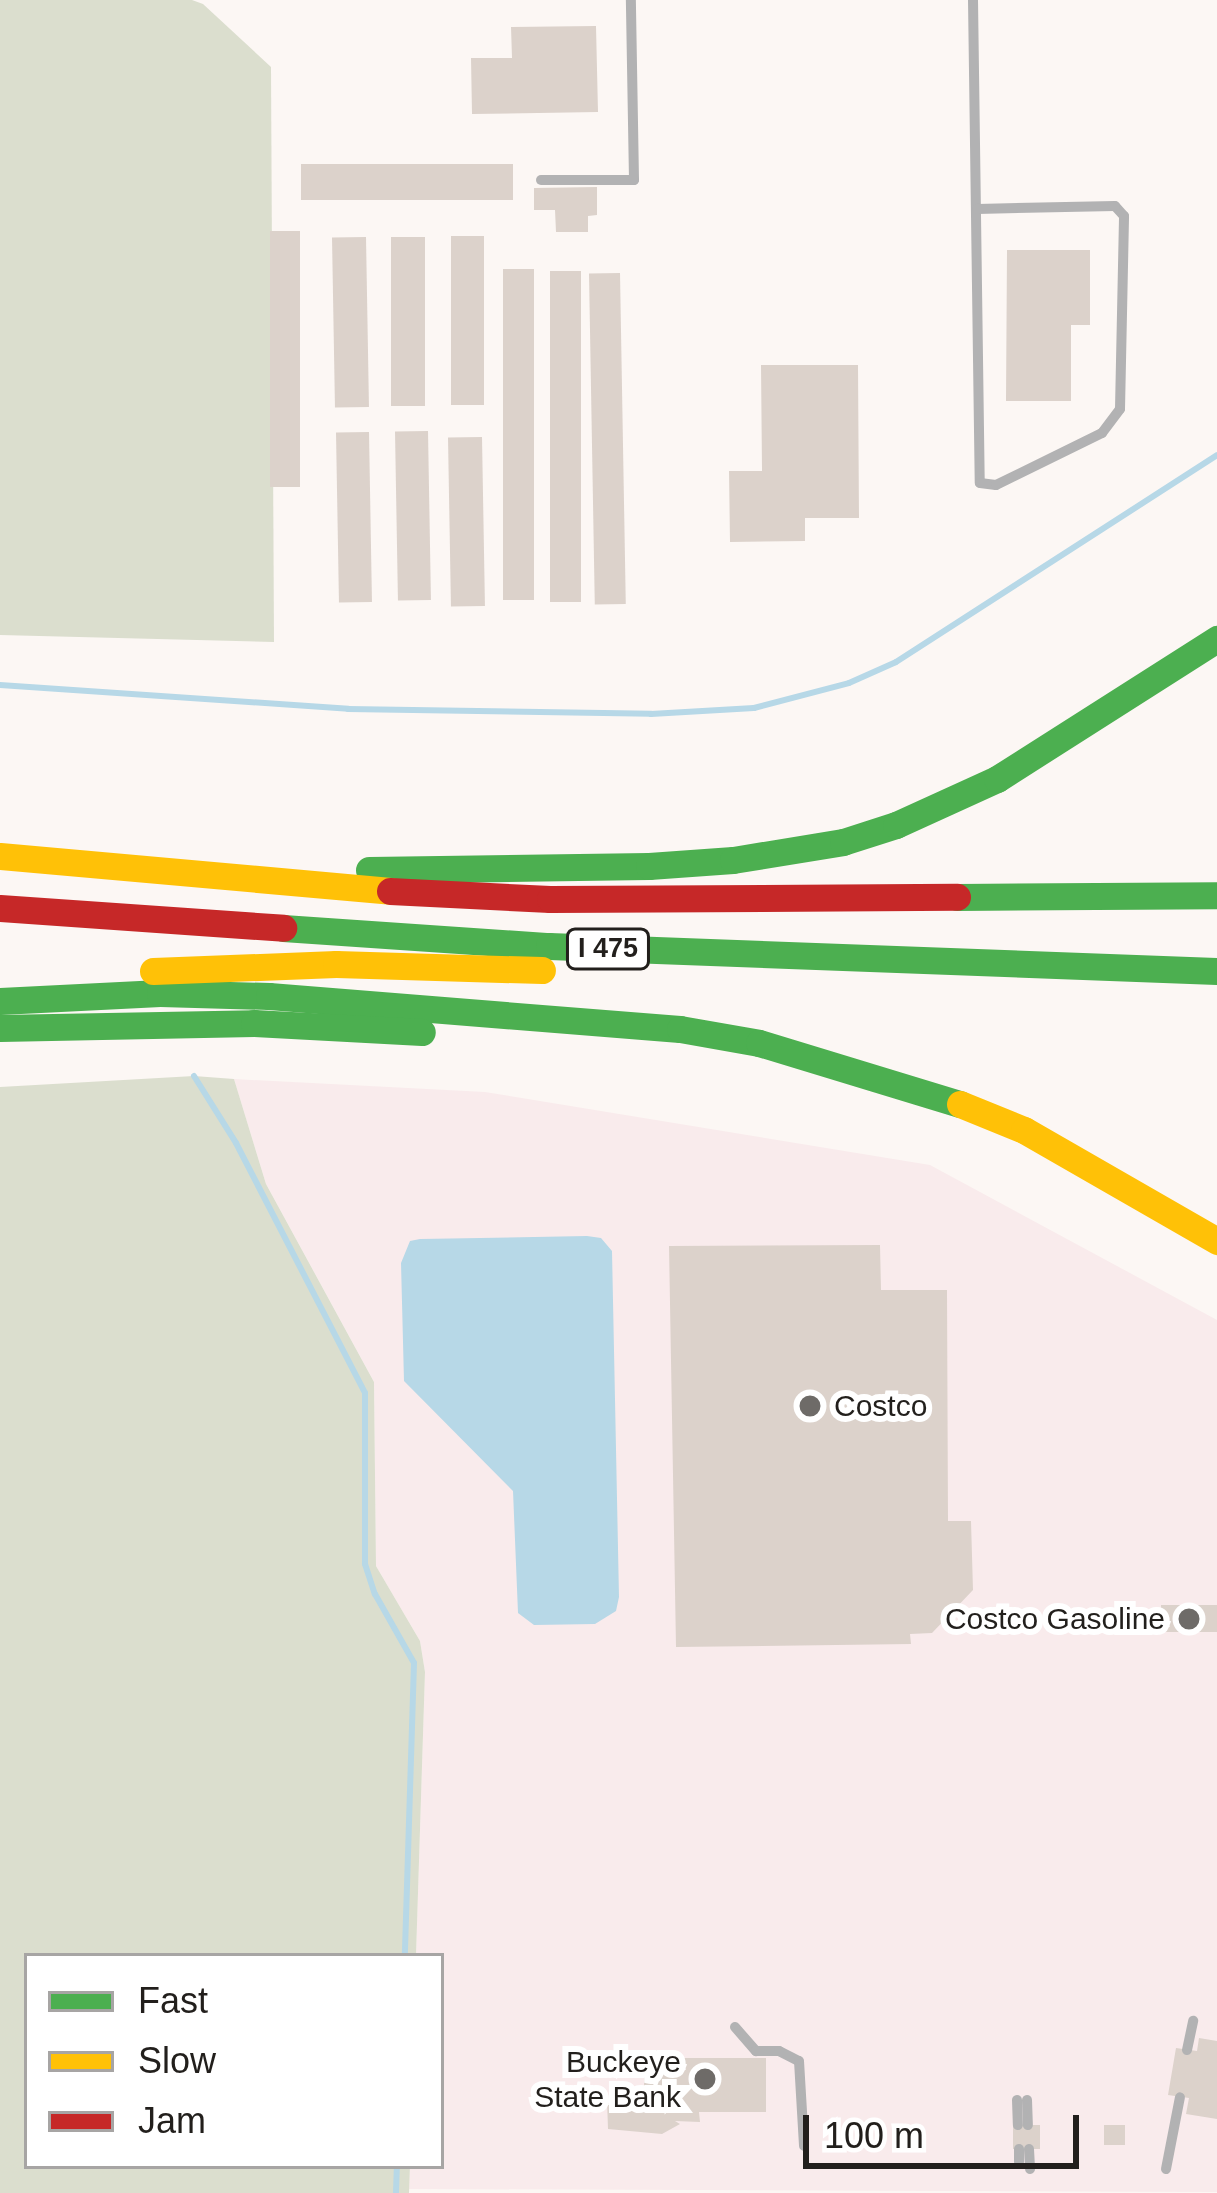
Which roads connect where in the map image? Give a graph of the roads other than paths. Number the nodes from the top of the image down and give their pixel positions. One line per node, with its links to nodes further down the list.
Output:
1 (631, 0): 3 (lane)
2 (974, 0): 4 (lane)
3 (542, 180)
4 (977, 208): 4 (lane)
5 (1217, 639): 7 (highway)
6 (1217, 657): 7 (highway)
7 (997, 779): 9 (highway)
8 (0, 856): 9 (highway, I 475)
9 (149, 874): 10 (highway, I 475)
10 (1217, 895)
11 (0, 908): 12 (highway, I 475)
12 (1217, 971)
13 (0, 984): 14 (highway)
14 (1217, 984)
15 (0, 1001): 17 (highway)
16 (0, 1028): 17 (highway)
17 (785, 1053): 18 (highway)
18 (1217, 1239)
19 (1193, 2021): 21 (lane)
20 (735, 2027): 25 (lane)
21 (1187, 2050)
22 (1180, 2097): 26 (lane)
23 (1022, 2100): 24 (lane)
24 (1023, 2125)
25 (804, 2146)
26 (1166, 2169)

